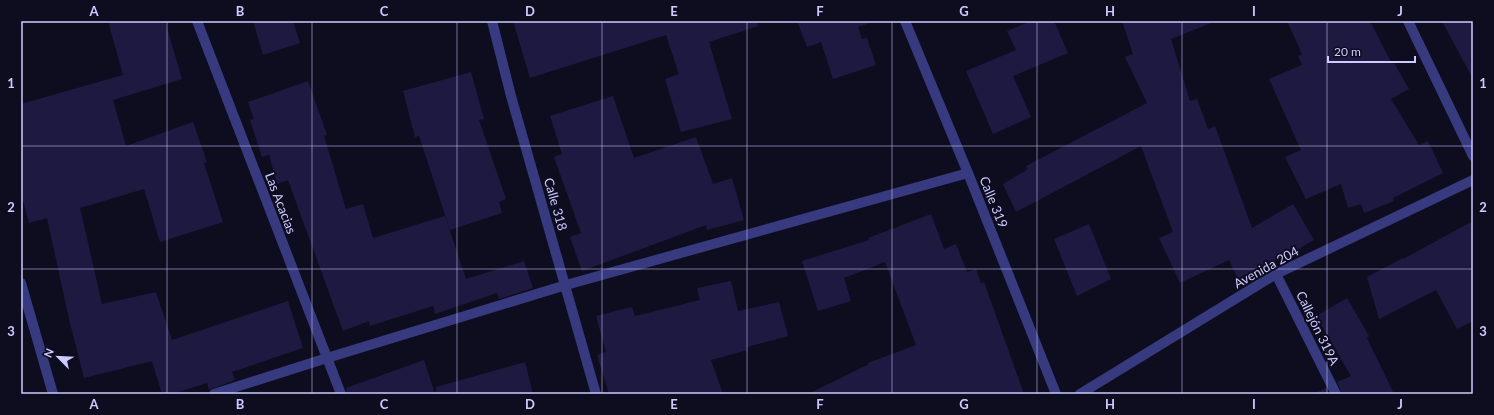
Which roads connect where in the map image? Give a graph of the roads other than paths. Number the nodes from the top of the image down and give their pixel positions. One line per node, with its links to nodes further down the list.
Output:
1 (197, 21): 11 (street, Las Acacias)
2 (492, 21): 10 (street, Calle 318)
3 (905, 21): 6 (street, Calle 319)
4 (1408, 21): 5 (street)
5 (1473, 156)
6 (968, 173): 10 (street); 16 (street, Calle 319)
7 (1473, 180): 8 (street, Avenida 204)
8 (1276, 274): 17 (street, Avenida 204); 18 (street, Callejón 319A)
9 (21, 283): 12 (street)
10 (566, 285): 11 (street); 15 (street, Calle 318)
11 (327, 358): 13 (street); 14 (street, Las Acacias)
12 (53, 394)
13 (214, 394)
14 (340, 394)
15 (596, 394)
16 (1056, 394)
17 (1080, 394)
18 (1336, 394)

